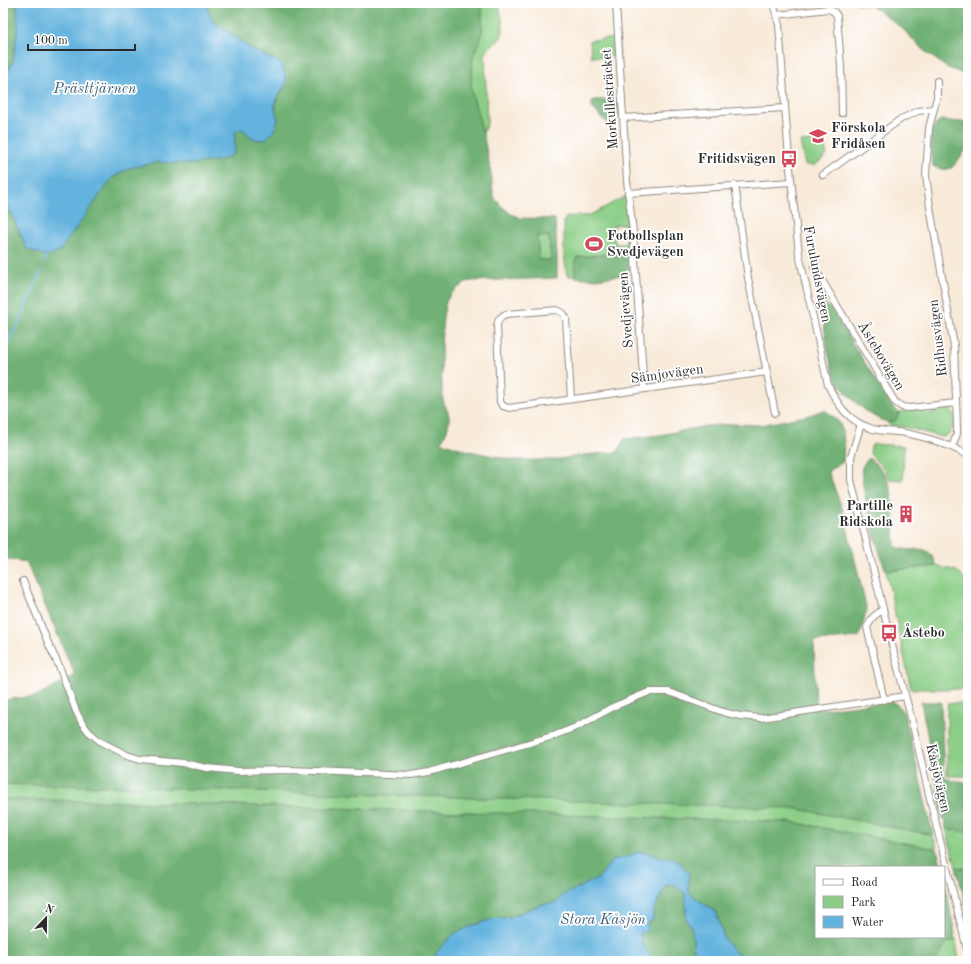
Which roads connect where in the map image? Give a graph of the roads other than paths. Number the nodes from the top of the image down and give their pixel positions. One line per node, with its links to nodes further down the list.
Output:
1 (616, 3): 8 (street, Morkullesträcket)
2 (774, 3): 3 (street, Furulundsvägen)
3 (777, 15): 5 (street, Furulundsvägen); 7 (street)
4 (937, 82): 6 (street, Ridhusvägen)
5 (784, 108): 8 (street); 10 (street, Furulundsvägen)
6 (933, 109): 9 (street); 17 (street, Ridhusvägen)
7 (842, 113)
8 (623, 118): 12 (street, Morkullesträcket)
9 (823, 175)
10 (791, 182): 11 (street); 19 (street, Furulundsvägen)
11 (735, 186): 12 (street); 14 (street)
12 (628, 193): 15 (street, Svedjevägen)
13 (814, 267): 17 (street, Åstebovägen)
14 (767, 372): 15 (street, Sämjovägen); 18 (street)
15 (644, 389): 16 (street, Sämjovägen)
16 (571, 399): 16 (street, Sämjovägen)
17 (956, 403): 20 (street, Ridhusvägen)
18 (775, 413)
19 (861, 424): 20 (street, Furulundsvägen); 23 (street, Kåsjövägen)
20 (952, 447): 21 (street, Furulundsvägen)
21 (968, 455)
22 (23, 580): 25 (street)
23 (883, 609): 24 (street, Kåsjövägen); 25 (street)
24 (905, 696): 25 (street); 26 (street, Kåsjövägen)
25 (884, 700)
26 (968, 953)

